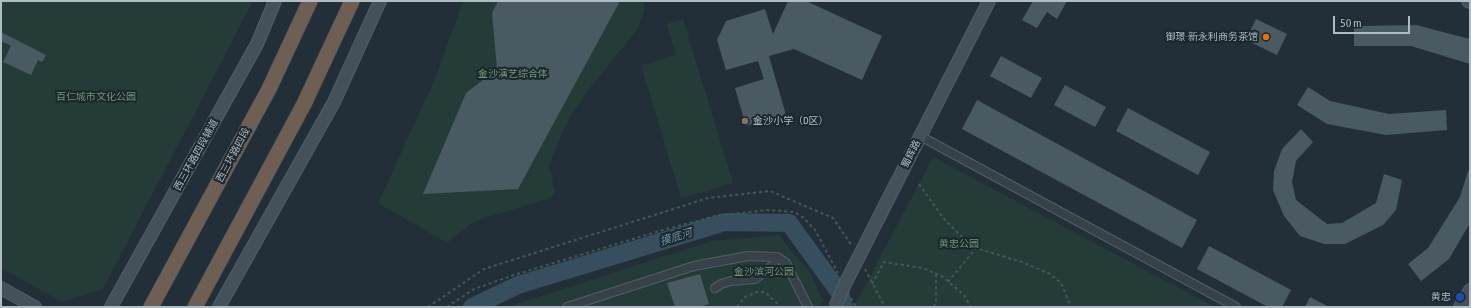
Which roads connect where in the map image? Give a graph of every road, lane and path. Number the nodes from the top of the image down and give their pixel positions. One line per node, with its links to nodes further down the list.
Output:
1 (275, 1): 22 (main road, 西三环路四段辅道)
2 (310, 1): 23 (highway, 西三环路四段)
3 (352, 1): 7 (highway)
4 (360, 1): 7 (highway)
5 (380, 1): 25 (main road)
6 (989, 1): 8 (main road, 蜀辉路)
7 (326, 56): 24 (highway)
8 (920, 136): 11 (main road, 蜀辉路); 38 (street)
9 (919, 184): 10 (path)
10 (976, 248): 15 (path); 37 (path)
11 (859, 256): 14 (main road, 蜀辉路); 16 (path); 26 (path)
12 (777, 257): 18 (street); 28 (street); 31 (street)
13 (936, 274): 15 (path); 16 (path); 35 (path)
14 (843, 278): 27 (path); 32 (main road, 蜀辉路, bridge)
15 (948, 282): 36 (path)
16 (872, 284): 34 (path)
17 (1, 288): 21 (main road)
18 (715, 288)
19 (1470, 290): 39 (main road)
20 (850, 294): 33 (path)
21 (35, 307)
22 (111, 307)
23 (151, 307)
24 (195, 307)
25 (219, 307)
26 (428, 307)
27 (447, 307)
28 (568, 307)
29 (737, 307): 30 (path)
30 (781, 307)
31 (808, 307)
32 (834, 307)
33 (856, 307)
34 (885, 307)
35 (934, 307)
36 (971, 307)
37 (1071, 307)
38 (1236, 307)
39 (1460, 307)

